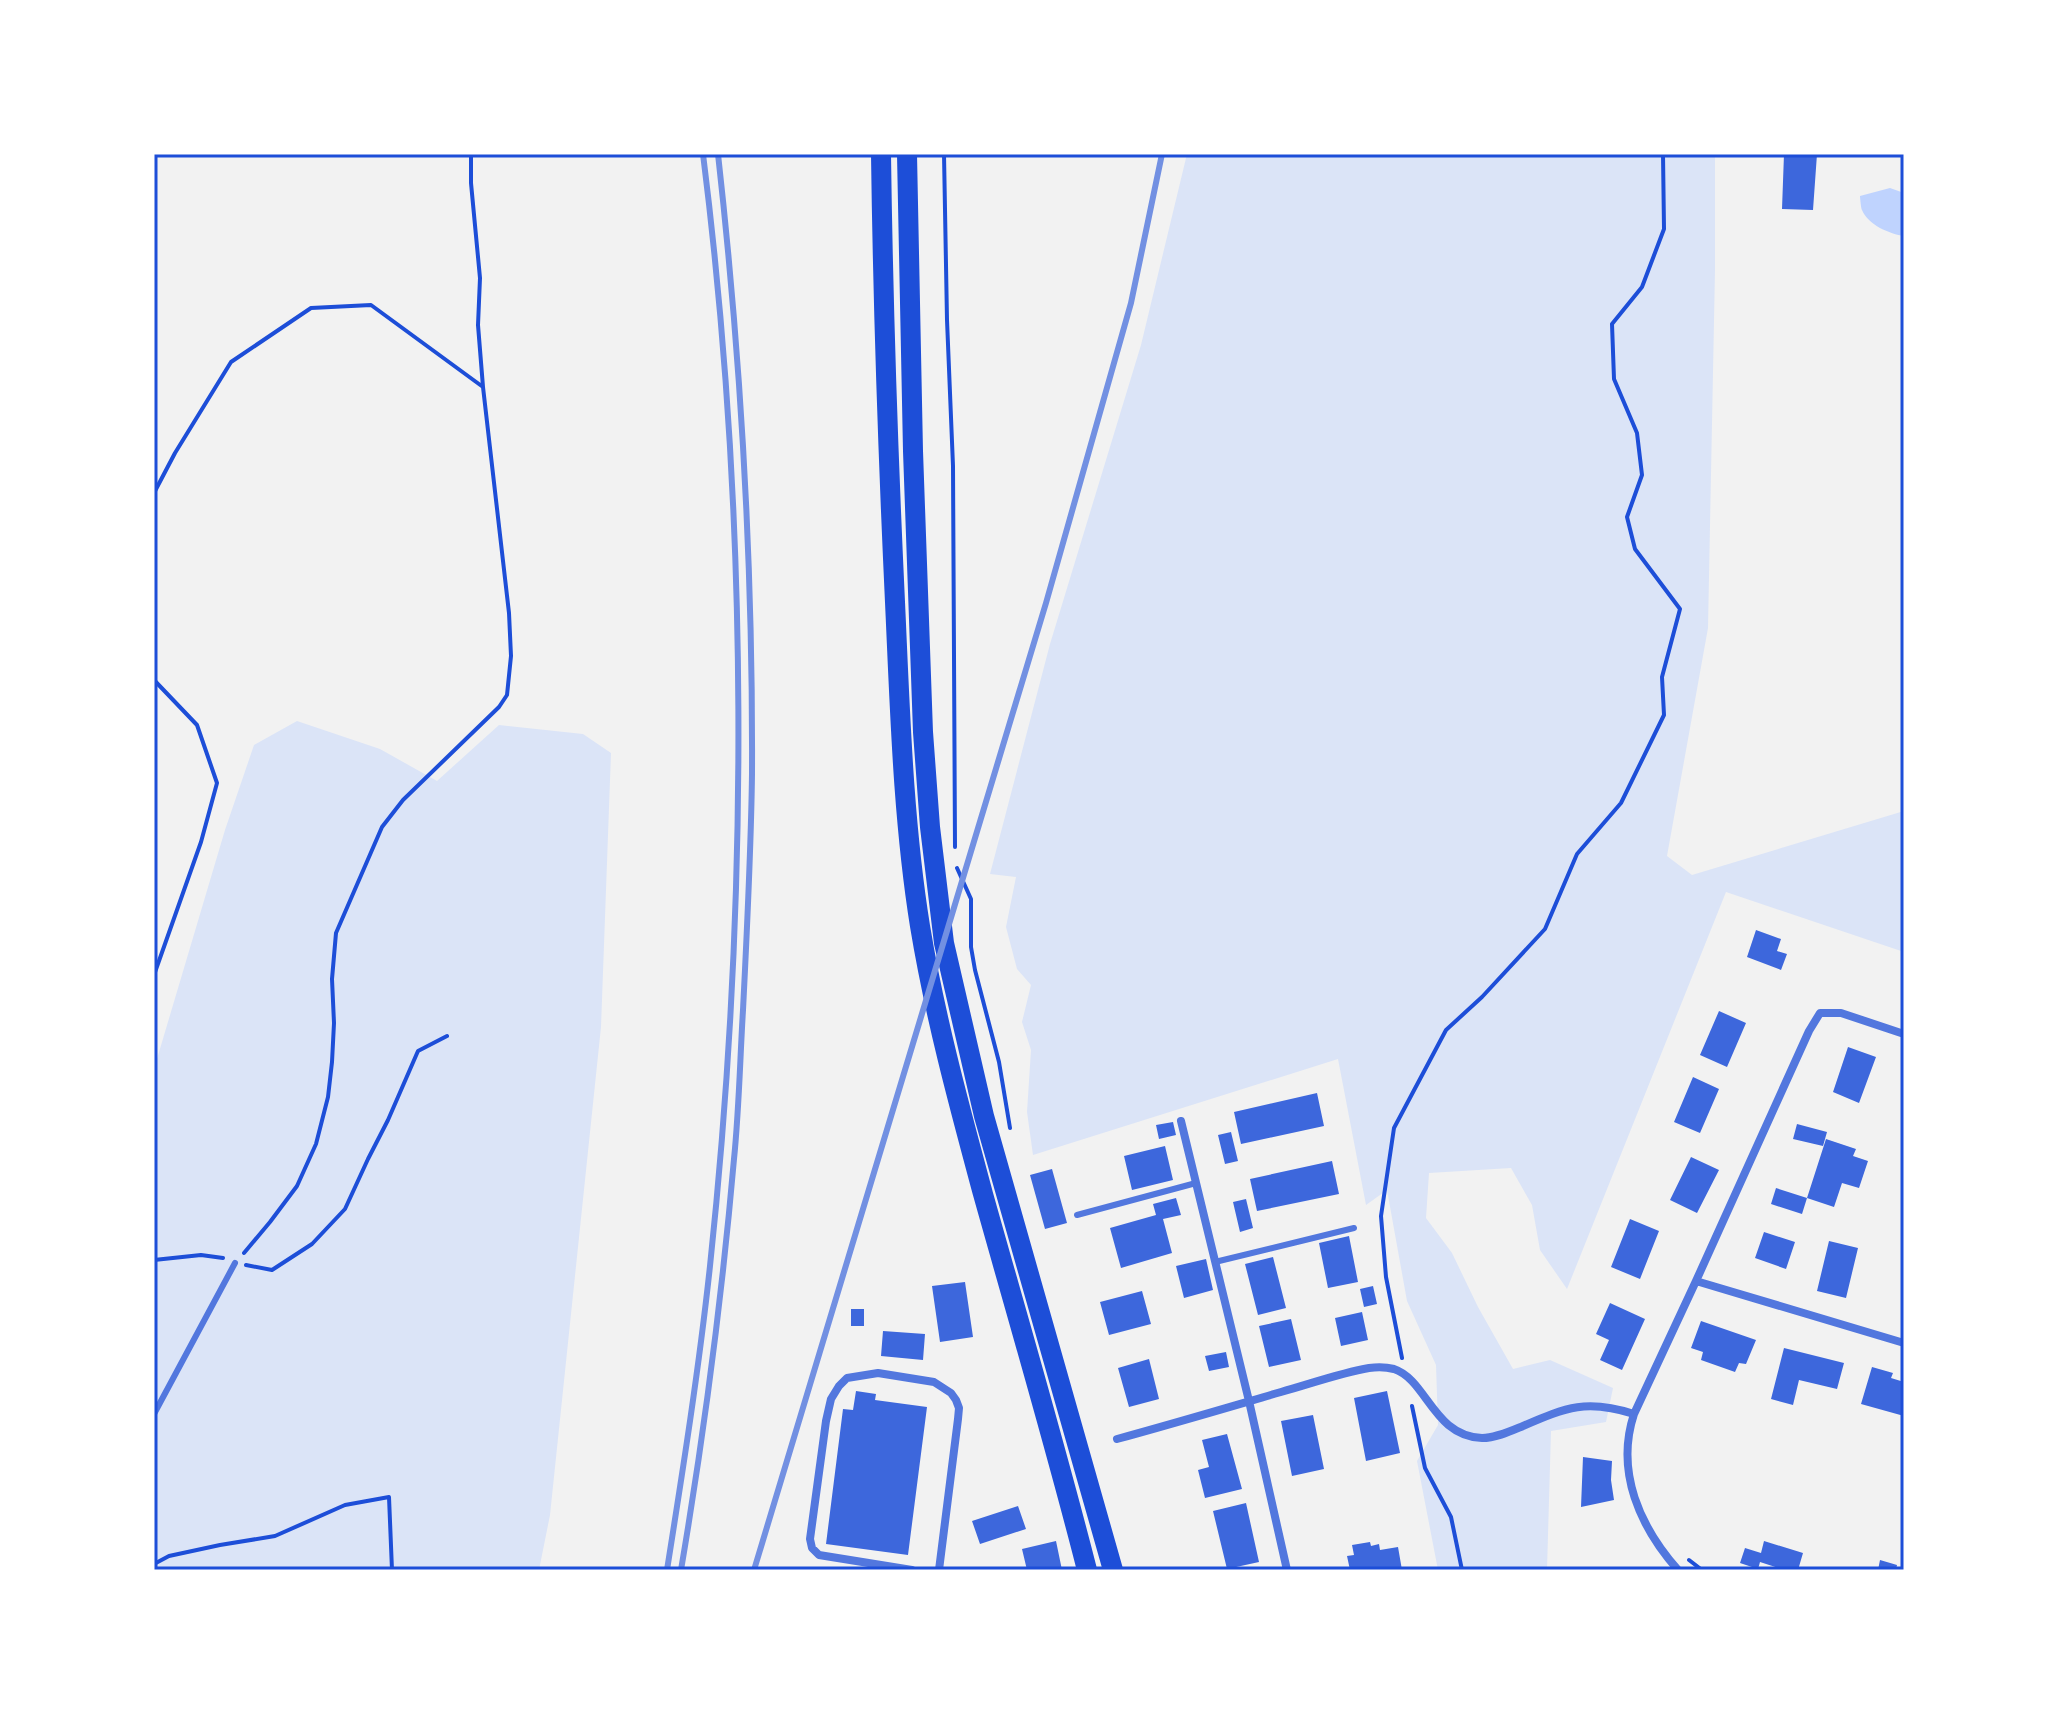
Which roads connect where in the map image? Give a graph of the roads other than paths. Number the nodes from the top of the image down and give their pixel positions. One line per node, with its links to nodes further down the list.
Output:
1 (881, 154): 18 (main road)
2 (907, 154): 19 (main road)
3 (1904, 1034): 10 (street)
4 (1181, 1121): 5 (street)
5 (1196, 1183): 6 (lane); 8 (street)
6 (1077, 1215)
7 (1354, 1228): 8 (lane)
8 (1215, 1262): 12 (street)
9 (235, 1263): 13 (lane)
10 (1696, 1281): 11 (street); 14 (street)
11 (1904, 1343)
12 (1249, 1401): 14 (street); 15 (street); 20 (street)
13 (154, 1414)
14 (1634, 1414): 21 (street)
15 (1117, 1439)
16 (912, 1570): 17 (street)
17 (939, 1570)
18 (1087, 1570)
19 (1113, 1570)
20 (1287, 1570)
21 (1678, 1570)

